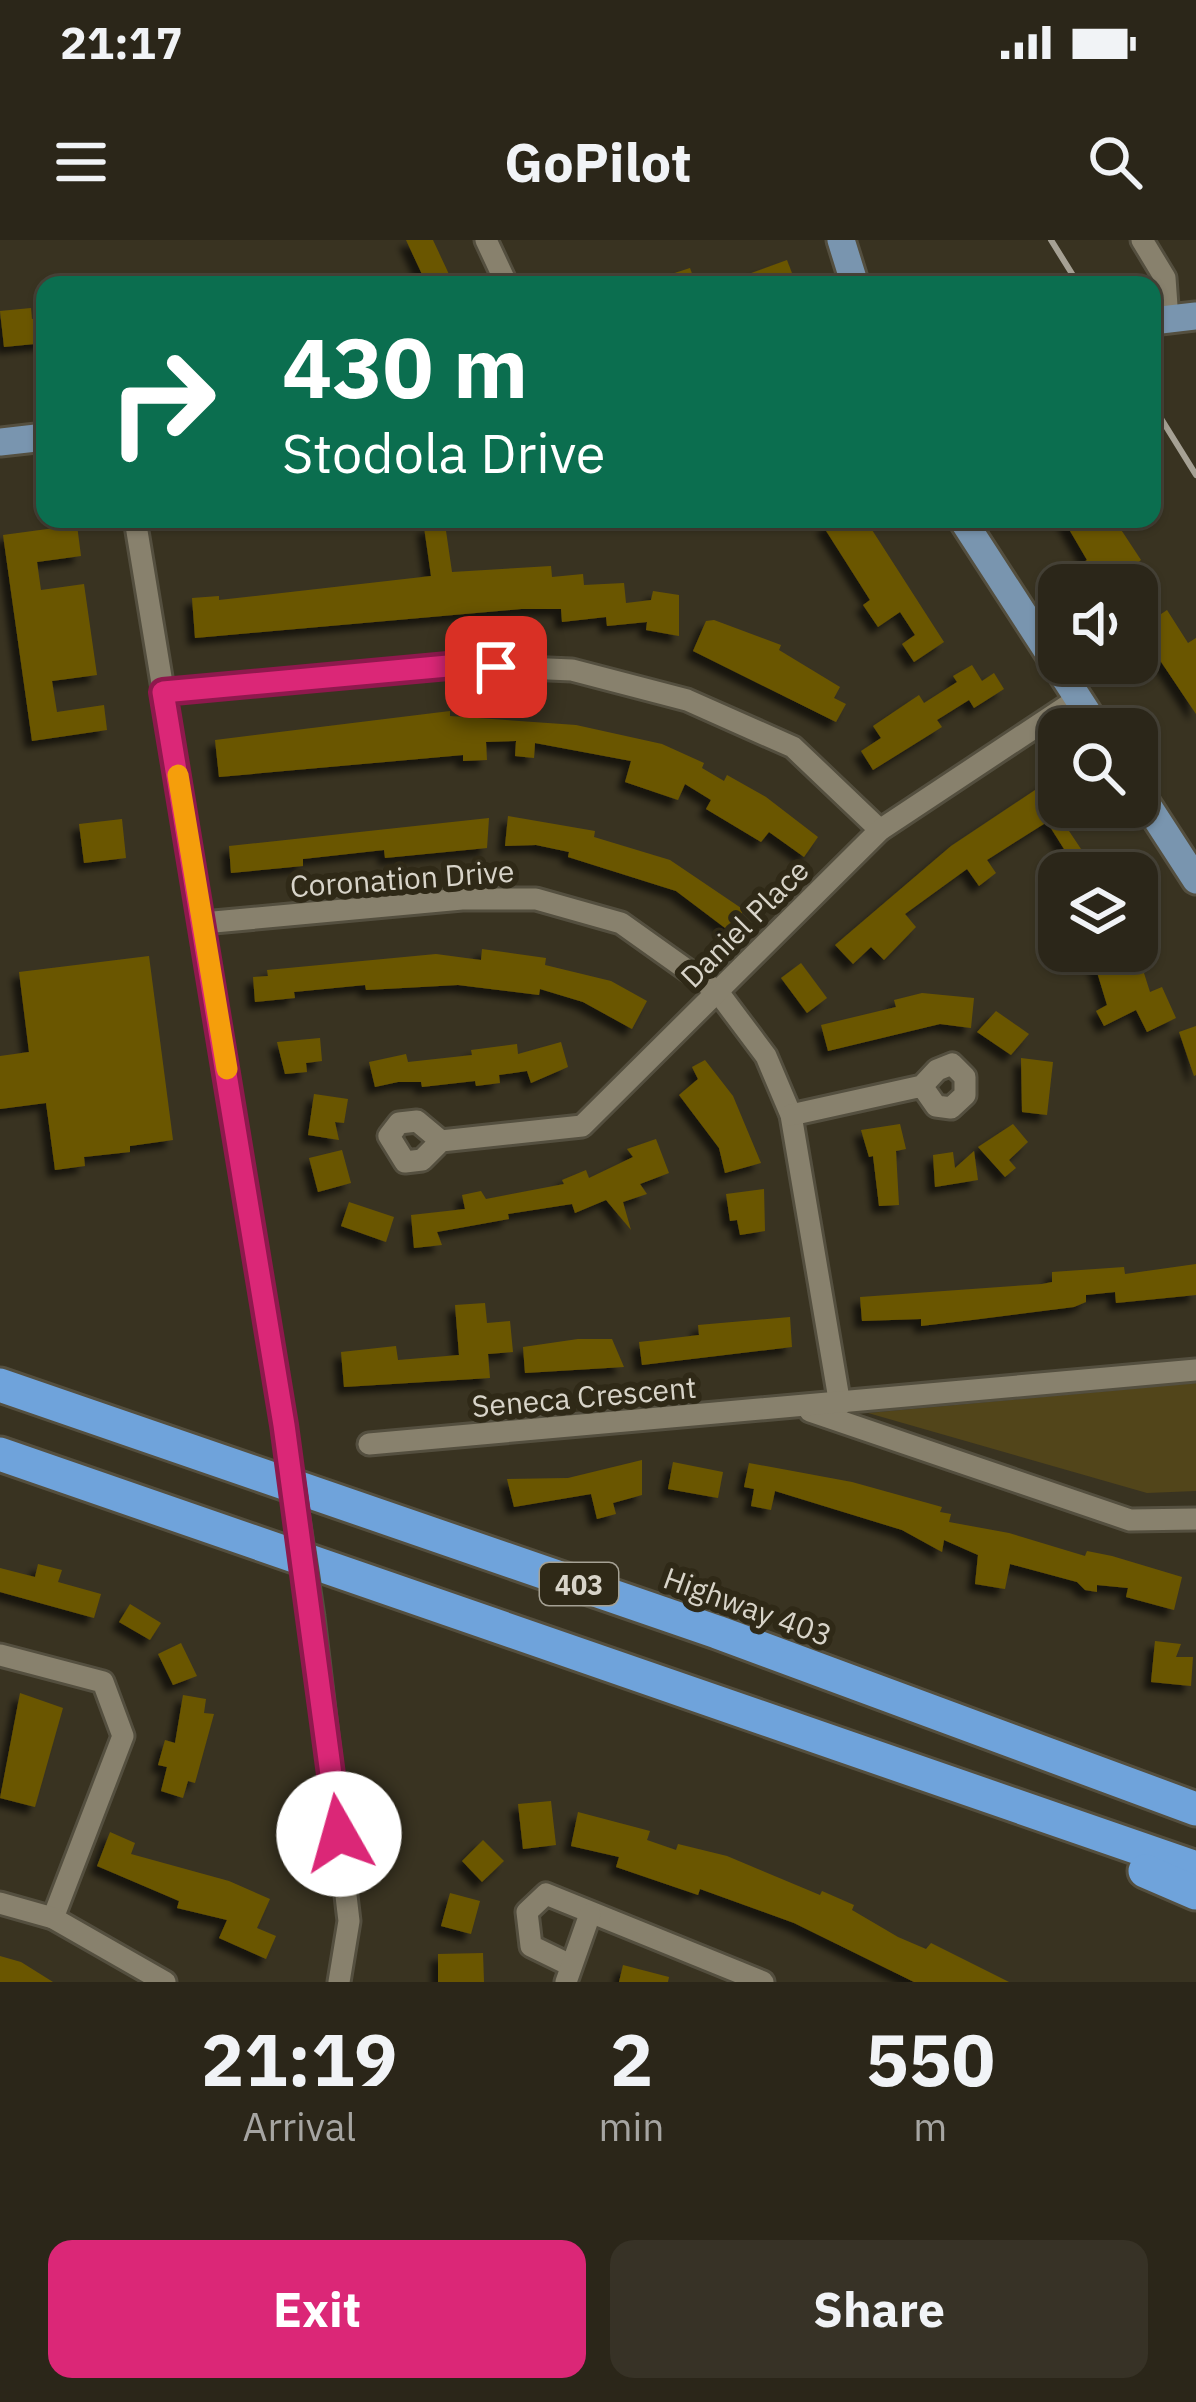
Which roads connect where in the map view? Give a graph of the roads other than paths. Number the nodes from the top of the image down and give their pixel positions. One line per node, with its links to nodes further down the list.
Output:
1 (486, 240): 4 (street)
2 (842, 240): 5 (main road)
3 (1142, 240): 6 (street)
4 (503, 276)
5 (852, 276)
6 (1172, 319)
7 (36, 438): 8 (main road)
8 (0, 442)
9 (136, 528): 11 (street)
10 (968, 528): 12 (main road)
11 (163, 692): 15 (street); 17 (street)
12 (1078, 698): 13 (main road); 15 (street, Daniel Place)
13 (1085, 708)
14 (1158, 821): 16 (main road)
15 (880, 830): 18 (street, Daniel Place)
16 (1196, 880)
17 (203, 922): 18 (street, Coronation Drive); 39 (street, bridge)
18 (718, 992): 20 (street, Coronation Drive); 21 (street, Daniel Place)
19 (922, 1086): 20 (street)
20 (791, 1115): 24 (street, Coronation Drive)
21 (441, 1141)
22 (1196, 1370): 24 (street, Seneca Crescent)
23 (0, 1385): 31 (highway, Highway 403 / 403)
24 (840, 1405): 25 (street, Seneca Crescent)
25 (804, 1408): 26 (street, Seneca Crescent); 28 (street, Seneca Crescent)
26 (369, 1444)
27 (0, 1454): 30 (highway, 403)
28 (1196, 1519)
29 (0, 1655): 36 (street)
30 (1010, 1802): 32 (highway, 403); 33 (highway)
31 (1196, 1809)
32 (1196, 1868)
33 (1196, 1893)
34 (0, 1903): 36 (street)
35 (590, 1914): 37 (street); 37 (street); 40 (street)
36 (53, 1918): 38 (street)
37 (567, 1973)
38 (165, 1982)
39 (339, 1982)
40 (763, 1982)

